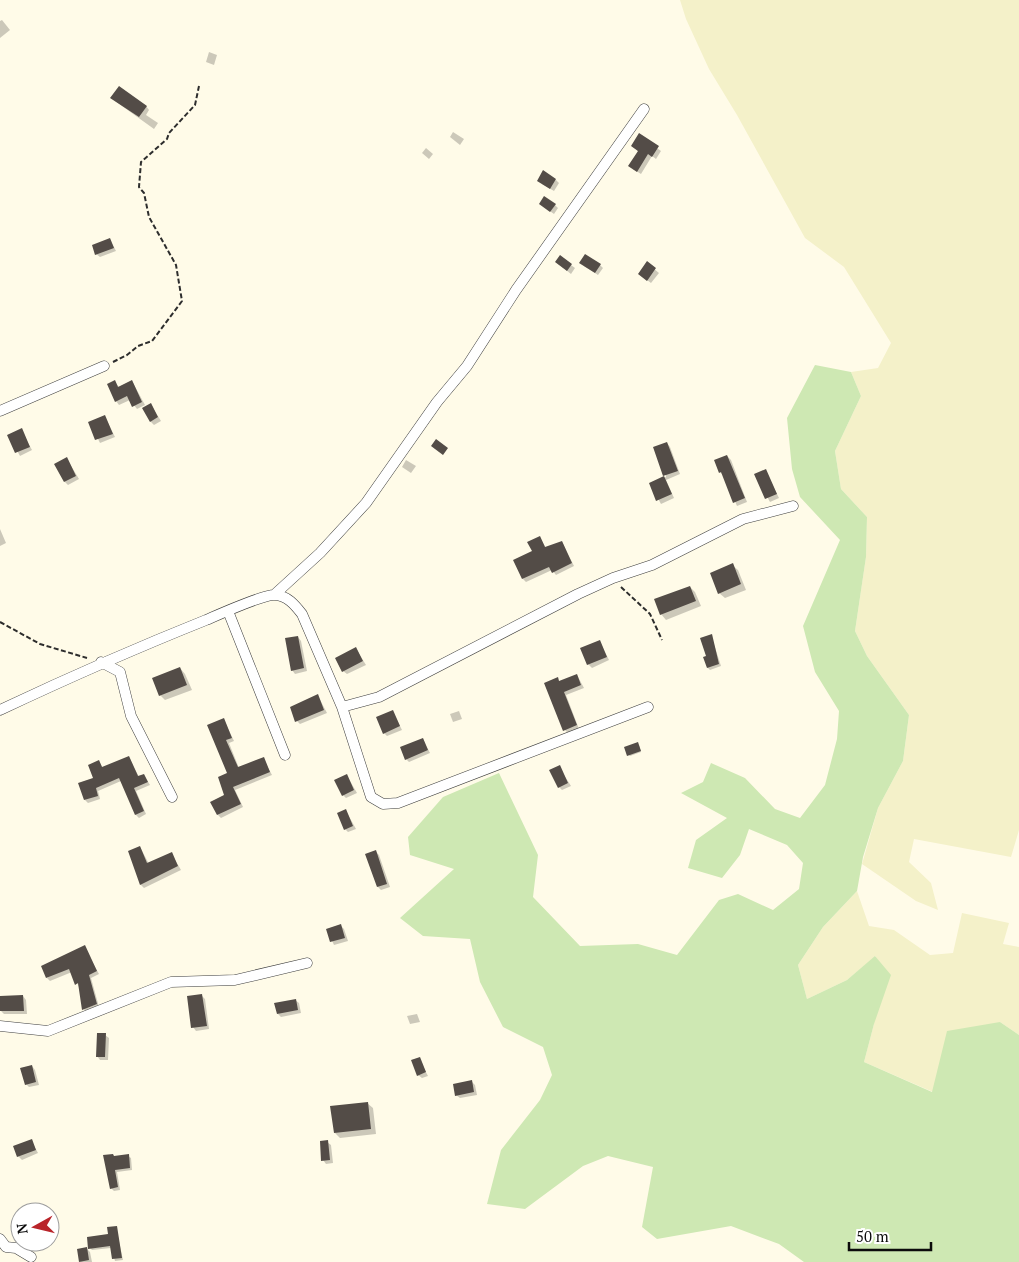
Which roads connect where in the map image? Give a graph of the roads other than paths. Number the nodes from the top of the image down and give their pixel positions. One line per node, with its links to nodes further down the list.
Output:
1 (644, 109): 5 (street)
2 (104, 366): 3 (street)
3 (0, 411)
4 (793, 506): 8 (street)
5 (274, 595): 6 (street); 8 (street)
6 (228, 611): 7 (street); 11 (street)
7 (101, 662): 10 (street); 12 (street)
8 (342, 707): 9 (street)
9 (648, 707)
10 (0, 710)
11 (285, 755)
12 (172, 798)
13 (307, 963): 14 (street)
14 (0, 1026)
15 (0, 1239): 16 (street)
16 (31, 1257)

